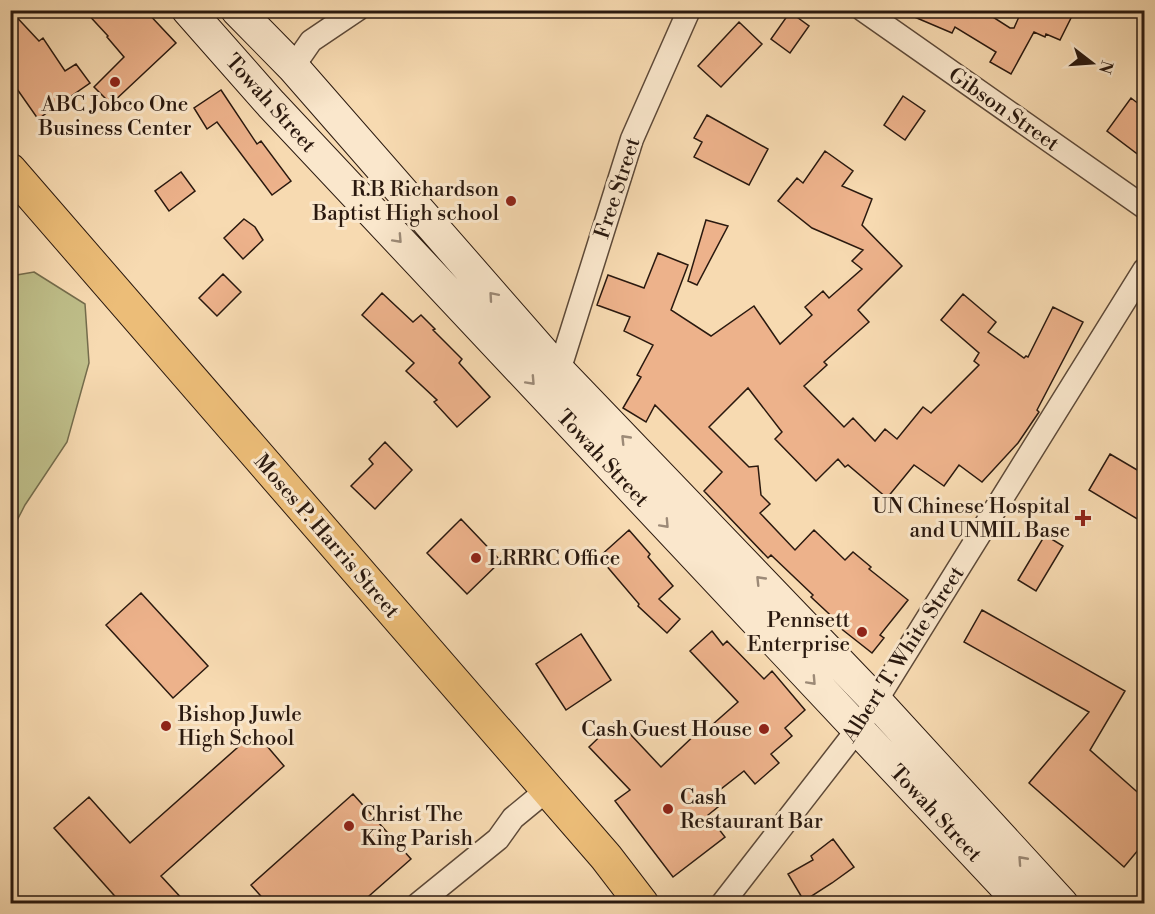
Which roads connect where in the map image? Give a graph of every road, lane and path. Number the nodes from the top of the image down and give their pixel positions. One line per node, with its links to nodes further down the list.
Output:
1 (188, 10): 12 (street, Towah Street, one-way to 12)
2 (237, 10): 6 (street, Towah Street)
3 (357, 10): 6 (street)
4 (689, 10): 10 (street, Free Street)
5 (862, 10): 8 (street, Gibson Street)
6 (293, 67): 10 (street, Towah Street, one-way to 6)
7 (10, 170): 13 (highway, Moses P. Harris Street)
8 (1144, 207)
9 (1144, 270): 11 (street, Albert T. White Street)
10 (559, 371): 11 (street, Towah Street, one-way to 10)
11 (876, 701): 12 (street, Albert T. White Street); 18 (street, Towah Street, one-way to 11)
12 (857, 730): 16 (street, Albert T. White Street); 17 (street, Towah Street)
13 (547, 790): 14 (street); 15 (highway, Moses P. Harris Street)
14 (418, 903)
15 (642, 903)
16 (722, 903)
17 (1022, 903)
18 (1062, 903)

